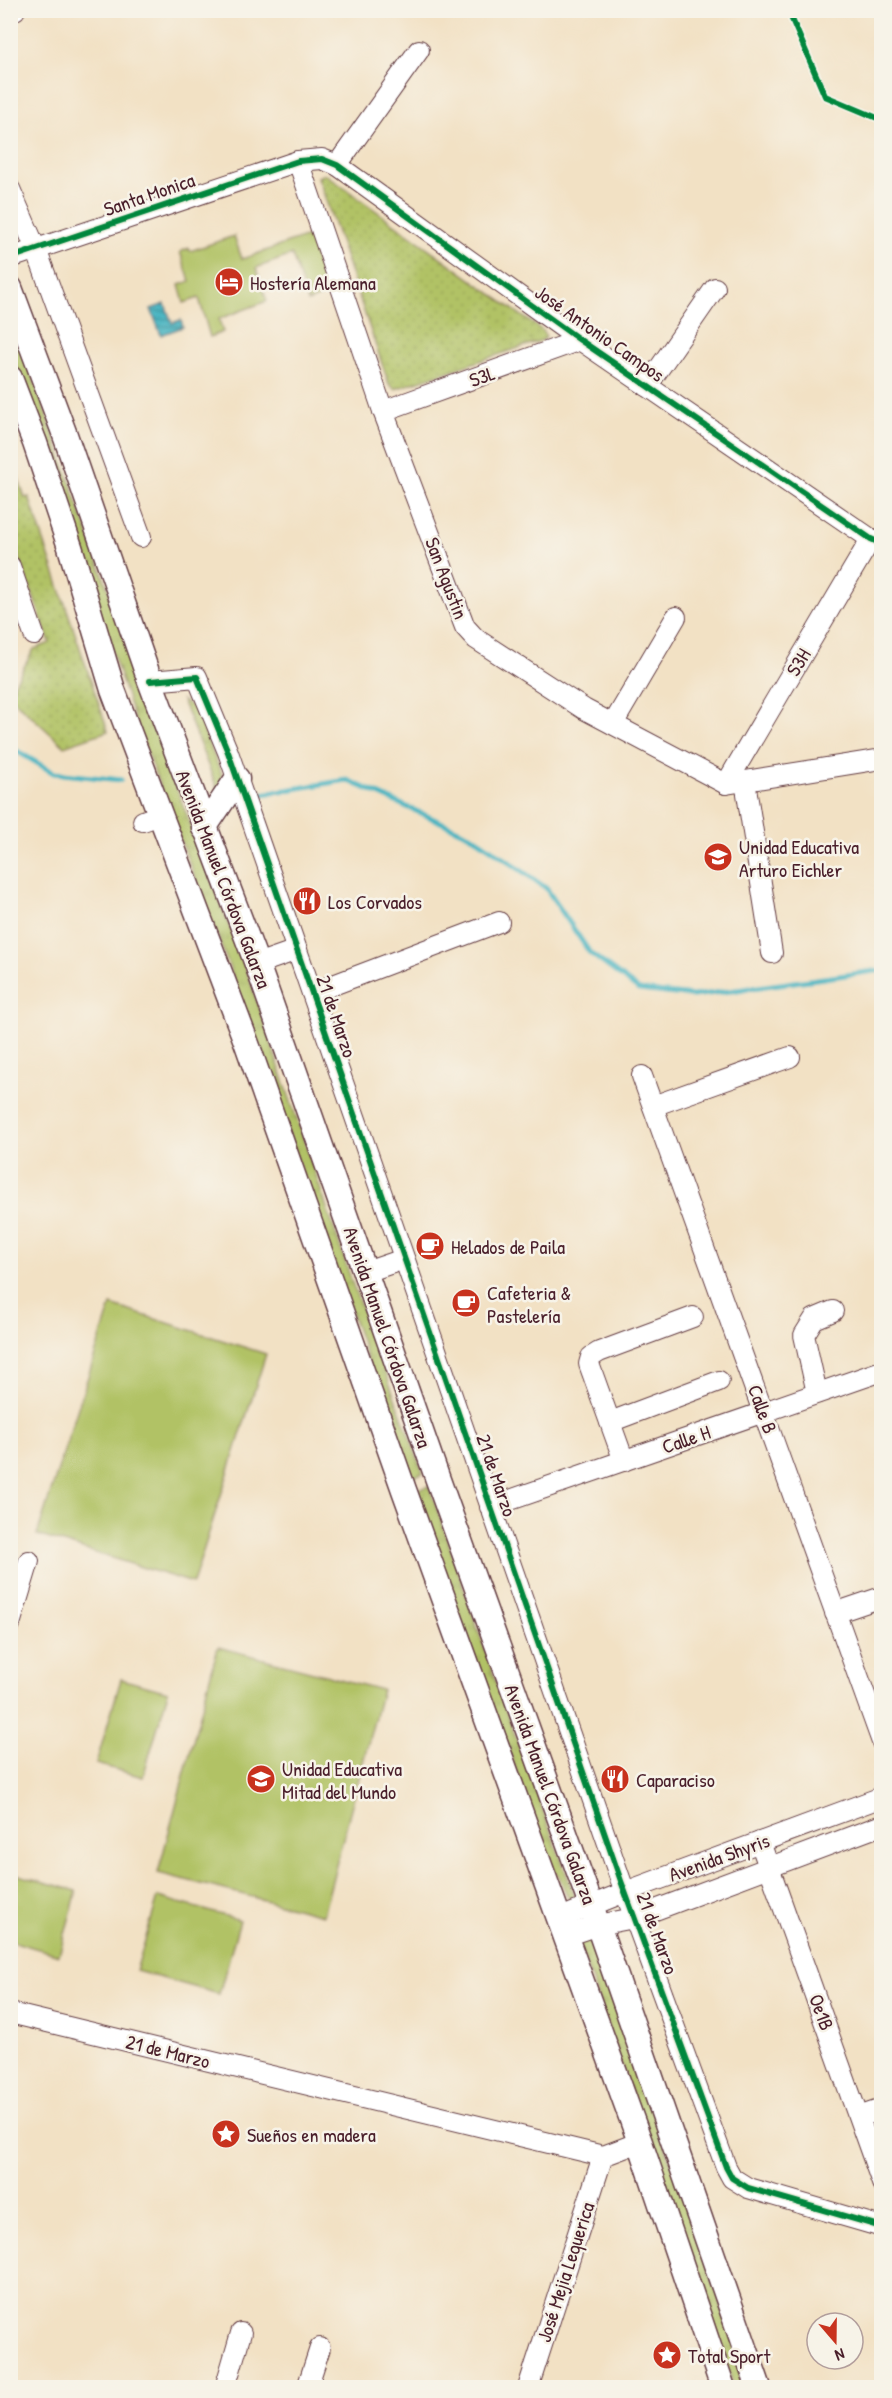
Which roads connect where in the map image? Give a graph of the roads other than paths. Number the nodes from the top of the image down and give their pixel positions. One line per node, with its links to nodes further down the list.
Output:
1 (15, 10): 2 (street)
2 (10, 12)
3 (419, 50): 5 (street)
4 (298, 161): 5 (street, José Antonio Campos); 7 (street, Santa Monica); 14 (street, San Agustin)
5 (337, 165): 11 (street, José Antonio Campos)
6 (10, 189): 7 (street)
7 (36, 249): 8 (street, Santa Monica); 15 (street)
8 (10, 258)
9 (10, 288): 20 (main road, Avenida Manuel Córdova Galarza)
10 (715, 288): 13 (street)
11 (580, 340): 13 (street, José Antonio Campos); 14 (street, S3L)
12 (10, 378): 45 (main road, Avenida Manuel Córdova Galarza)
13 (647, 386): 16 (street, José Antonio Campos)
14 (383, 411): 21 (street, San Agustin)
15 (141, 537)
16 (876, 542): 24 (street, S3H)
17 (10, 566): 19 (street)
18 (676, 617): 21 (street)
19 (34, 635)
20 (150, 681): 23 (street, 21 de Marzo); 25 (main road, Avenida Manuel Córdova Galarza)
21 (613, 724): 24 (street, San Agustin)
22 (882, 759): 24 (street)
23 (237, 779): 25 (main road); 27 (street, 21 de Marzo)
24 (735, 783): 28 (street)
25 (204, 828): 29 (main road, Avenida Manuel Córdova Galarza)
26 (499, 922): 30 (street)
27 (297, 950): 29 (street); 30 (street, 21 de Marzo)
28 (772, 952)
29 (257, 964): 35 (main road, Avenida Manuel Córdova Galarza)
30 (312, 993): 34 (street, 21 de Marzo)
31 (790, 1057): 33 (street)
32 (642, 1076): 33 (street, Calle B)
33 (653, 1106): 41 (street, Calle B)
34 (404, 1259): 35 (street); 46 (street, 21 de Marzo)
35 (366, 1272): 44 (main road, Avenida Manuel Córdova Galarza)
36 (833, 1311): 40 (street)
37 (693, 1317): 42 (street)
38 (882, 1371): 40 (street, Calle H)
39 (719, 1381): 42 (street)
40 (817, 1393): 41 (street, Calle H)
41 (764, 1412): 43 (street, Calle H); 49 (street, Calle B)
42 (610, 1422): 43 (street)
43 (624, 1461): 46 (street, Calle H)
44 (437, 1477): 45 (main road); 57 (main road, Avenida Manuel Córdova Galarza)
45 (404, 1490): 59 (main road, Avenida Manuel Córdova Galarza)
46 (490, 1507): 56 (street, 21 de Marzo)
47 (29, 1561): 50 (street)
48 (882, 1597): 49 (street)
49 (835, 1613): 51 (street, Calle B)
50 (10, 1624)
51 (882, 1742)
52 (882, 1797): 54 (street, Avenida Shyris)
53 (882, 1825): 55 (street, Avenida Shyris)
54 (760, 1842): 55 (street, Oe1B); 56 (street, Avenida Shyris)
55 (770, 1867): 58 (street, Avenida Shyris); 62 (street, Oe1B)
56 (625, 1892): 57 (street, Avenida Shyris); 58 (street, 21 de Marzo)
57 (595, 1916): 58 (street, Avenida Shyris); 59 (street, Avenida Shyris); 73 (main road, Avenida Manuel Córdova Galarza)
58 (634, 1918): 66 (street, 21 de Marzo)
59 (562, 1928): 63 (main road, Avenida Manuel Córdova Galarza)
60 (10, 2013): 64 (street, 21 de Marzo)
61 (882, 2109): 62 (street)
62 (859, 2117): 65 (street, Oe1B)
63 (640, 2142): 64 (street); 72 (main road, Avenida Manuel Córdova Galarza)
64 (603, 2156): 71 (street, José Mejia Lequerica)
65 (882, 2183)
66 (882, 2227)
67 (241, 2333): 69 (street)
68 (320, 2348): 70 (street)
69 (225, 2388)
70 (307, 2388)
71 (528, 2388)
72 (723, 2388)
73 (759, 2388)

